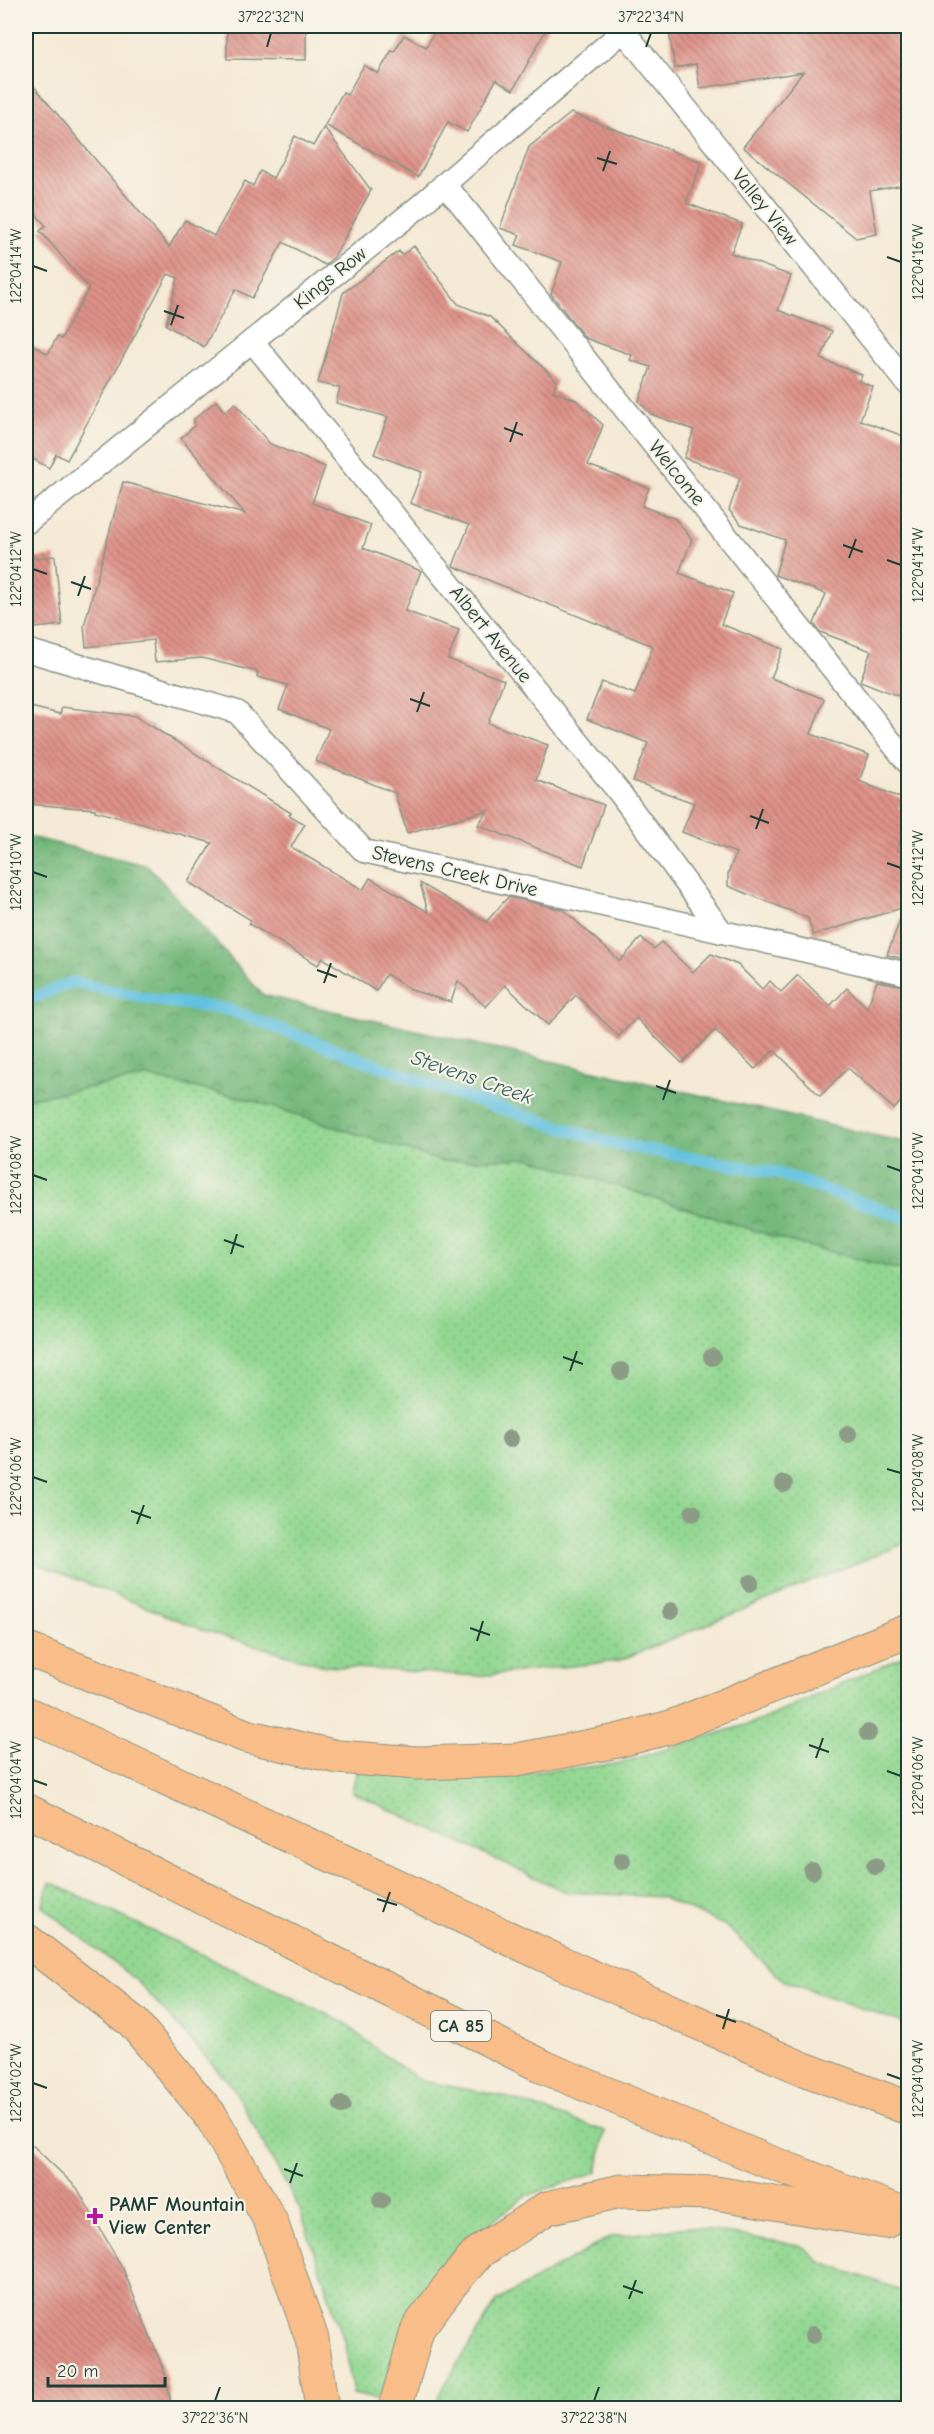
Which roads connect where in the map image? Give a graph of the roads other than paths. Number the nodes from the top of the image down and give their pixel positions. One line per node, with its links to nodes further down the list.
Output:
1 (626, 28): 2 (lane, Kings Row); 4 (lane, Valley View)
2 (443, 185): 3 (lane, Kings Row); 7 (lane, Welcome)
3 (252, 341): 5 (lane, Kings Row); 8 (lane, Albert Avenue)
4 (909, 384)
5 (26, 523)
6 (26, 650): 8 (lane, Stevens Creek Drive)
7 (909, 763)
8 (722, 932): 9 (lane, Stevens Creek Drive)
9 (909, 974)
10 (909, 1631): 11 (highway)
11 (26, 1649)
12 (26, 1713): 15 (highway)
13 (26, 1810): 16 (highway, CA 85)
14 (26, 1940): 18 (highway)
15 (909, 2108)
16 (909, 2215)
17 (909, 2226): 19 (highway)
18 (322, 2409)
19 (395, 2409)

